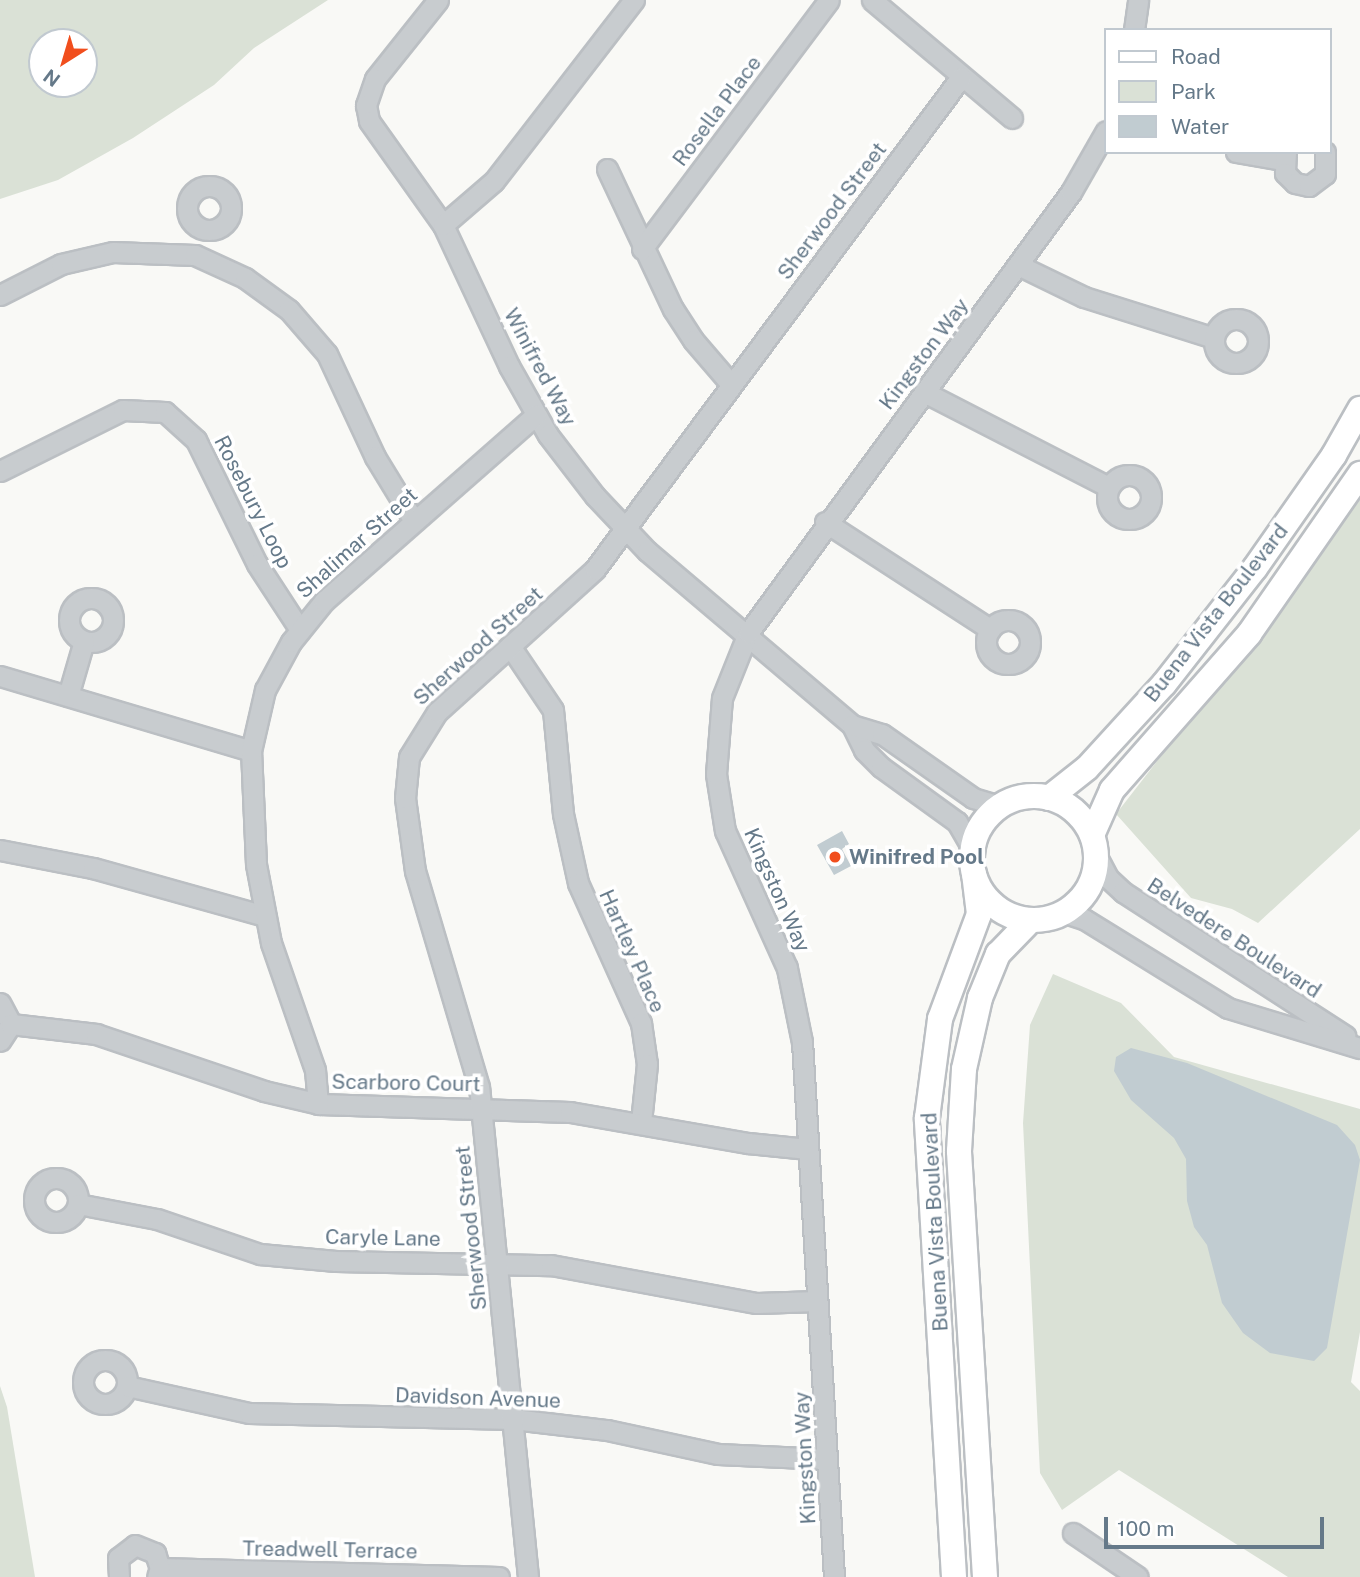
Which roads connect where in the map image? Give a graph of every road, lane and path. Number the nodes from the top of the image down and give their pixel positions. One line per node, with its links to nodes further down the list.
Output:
1 (438, 0): 14 (street, Winifred Way)
2 (634, 0): 14 (street)
3 (829, 0): 16 (street, Rosella Place)
4 (872, 0): 7 (street)
5 (1138, 0): 6 (street)
6 (1134, 28)
7 (961, 77): 8 (street); 21 (street, Sherwood Street)
8 (1012, 118)
9 (1104, 135): 18 (street, Kingston Way)
10 (1260, 154): 12 (street)
11 (1325, 154): 12 (street)
12 (1285, 156)
13 (607, 169): 16 (street)
14 (443, 225): 24 (street, Winifred Way)
15 (203, 229): 17 (street)
16 (642, 249): 21 (street)
17 (195, 255): 19 (street); 28 (street)
18 (1018, 265): 20 (street); 22 (street, Kingston Way)
19 (0, 295)
20 (1214, 338)
21 (730, 383): 30 (street, Sherwood Street)
22 (924, 392): 27 (street); 29 (street, Kingston Way)
23 (1360, 409): 40 (main road, Buena Vista Boulevard)
24 (536, 415): 28 (street, Shalimar Street); 30 (street, Winifred Way)
25 (0, 471): 32 (street, Rosebury Loop)
26 (1360, 474): 42 (main road, Buena Vista Boulevard)
27 (1109, 487)
28 (414, 521): 32 (street, Shalimar Street)
29 (825, 522): 31 (street); 33 (street, Kingston Way)
30 (625, 528): 33 (street, Winifred Way); 35 (street, Sherwood Street)
31 (990, 629)
32 (300, 630): 39 (street, Shalimar Street)
33 (748, 633): 38 (street, Winifred Way); 55 (street, Kingston Way)
34 (84, 641): 37 (street)
35 (510, 646): 53 (street, Sherwood Street); 54 (street, Hartley Place)
36 (0, 676): 37 (street)
37 (68, 696): 39 (street)
38 (852, 725): 41 (street); 43 (street)
39 (251, 751): 47 (street, Shalimar Street)
40 (1049, 798): 41 (main road); 42 (main road)
41 (1000, 806): 43 (main road)
42 (1094, 846): 46 (main road, Buena Vista Boulevard); 51 (street, Belvedere Boulevard)
43 (972, 848): 45 (main road, Buena Vista Boulevard)
44 (0, 850): 47 (street)
45 (974, 875): 48 (main road, Buena Vista Boulevard); 68 (main road, Buena Vista Boulevard)
46 (1065, 913): 48 (main road); 51 (street, Belvedere Boulevard)
47 (265, 916): 52 (street, Shalimar Street)
48 (1030, 921): 69 (main road, Buena Vista Boulevard)
49 (0, 1003): 50 (street, Scarboro Court)
50 (5, 1033): 52 (street, Scarboro Court)
51 (1360, 1046)
52 (317, 1104): 53 (street, Scarboro Court)
53 (482, 1108): 54 (street, Scarboro Court); 57 (street, Sherwood Street)
54 (641, 1122): 55 (street, Scarboro Court)
55 (808, 1149): 58 (street, Kingston Way)
56 (78, 1204): 57 (street, Caryle Lane)
57 (498, 1264): 58 (street, Caryle Lane); 60 (street, Sherwood Street)
58 (817, 1301): 61 (street, Kingston Way)
59 (127, 1386): 60 (street, Davidson Avenue)
60 (513, 1419): 61 (street, Davidson Avenue); 66 (street, Sherwood Street)
61 (827, 1459): 67 (street, Kingston Way)
62 (1073, 1533): 70 (street)
63 (158, 1572): 64 (street, Treadwell Terrace); 65 (street, Treadwell Terrace)
64 (118, 1577)
65 (499, 1577)
66 (528, 1577)
67 (834, 1577)
68 (954, 1577)
69 (985, 1577)
70 (1138, 1577)

